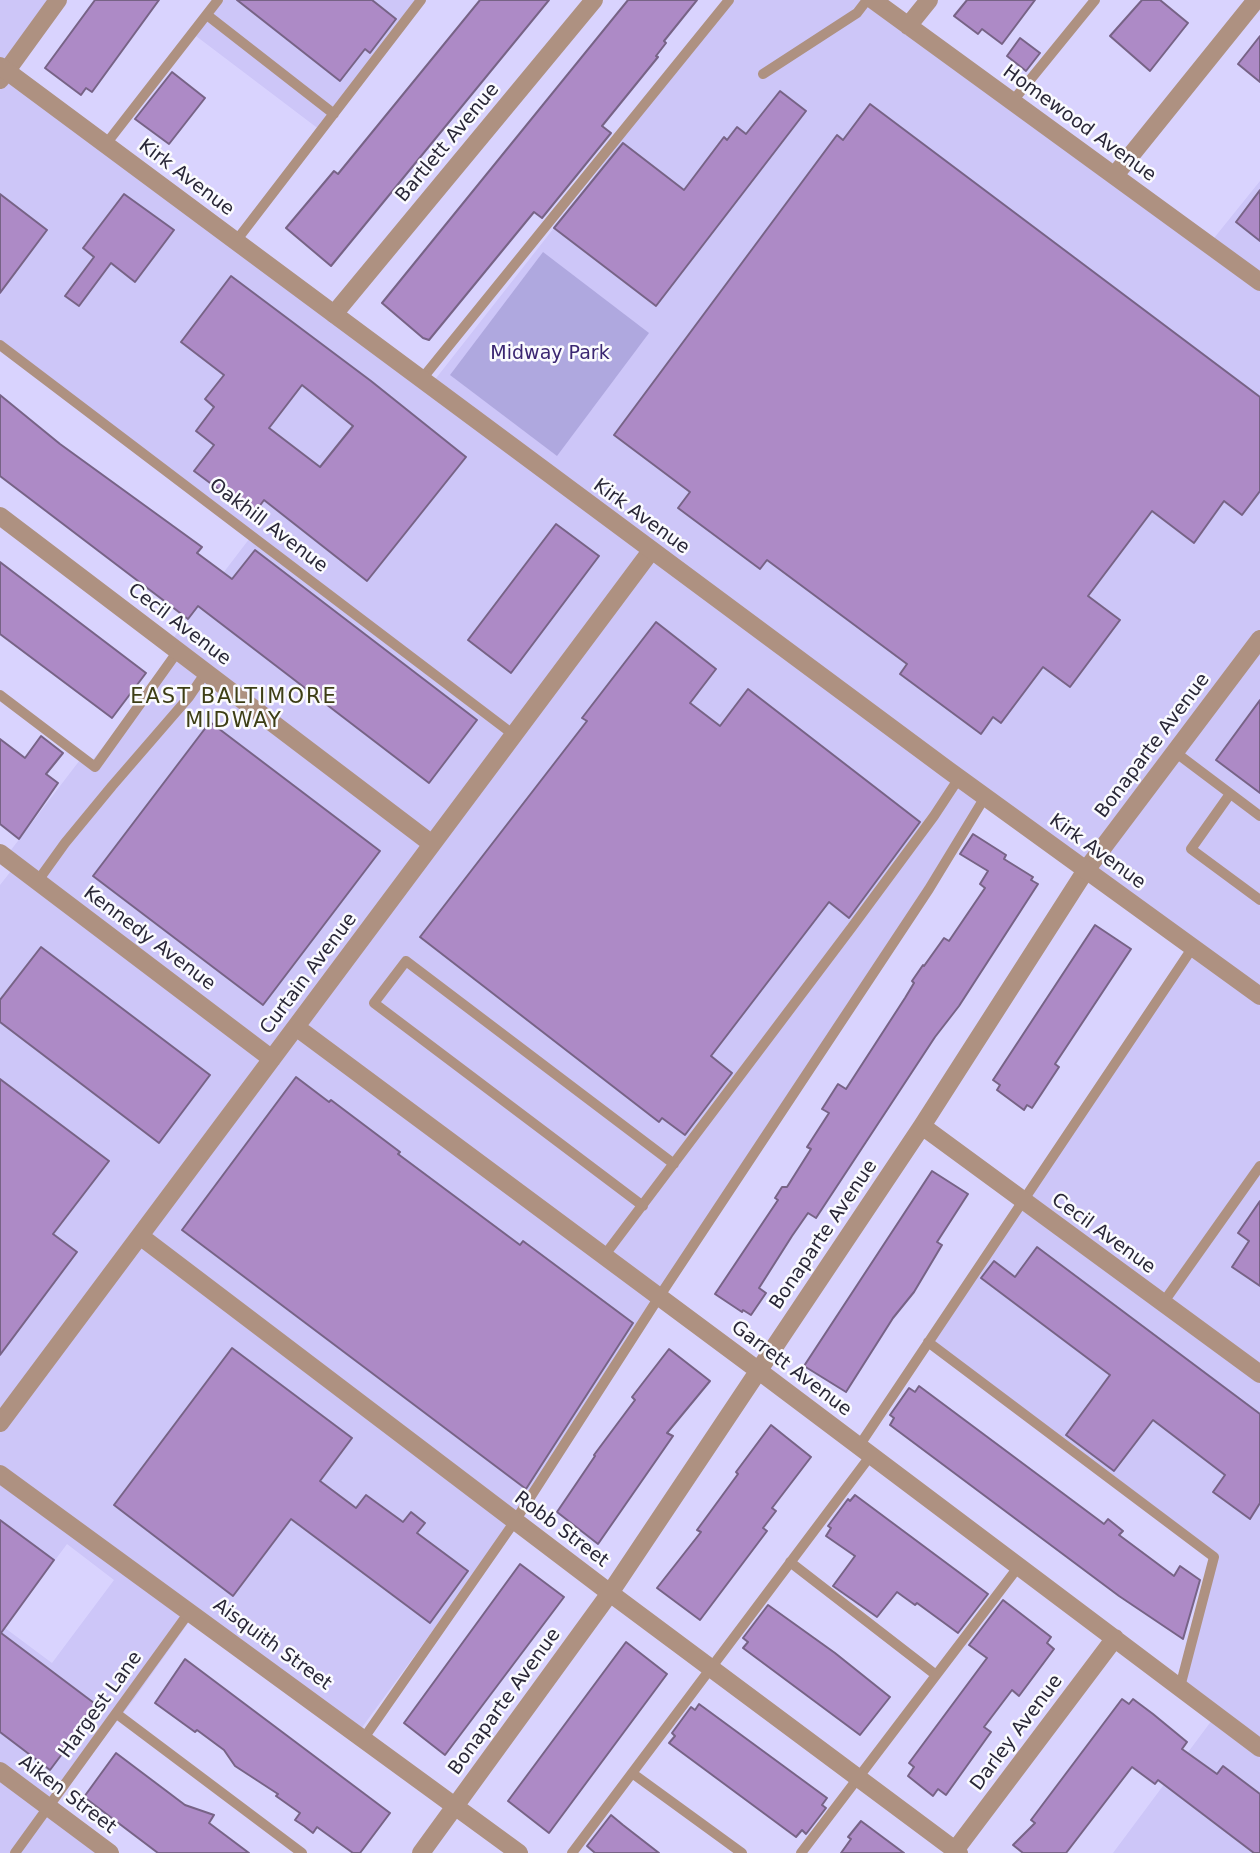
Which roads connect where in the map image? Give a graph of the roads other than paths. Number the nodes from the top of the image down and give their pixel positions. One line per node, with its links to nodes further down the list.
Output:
1 (58, 0): 13 (street)
2 (218, 0): 11 (lane)
3 (421, 0): 16 (lane)
4 (594, 0): 21 (street, Bartlett Avenue)
5 (729, 0): 23 (lane)
6 (867, 0): 14 (lane)
7 (873, 0): 12 (street, Homewood Avenue)
8 (929, 0): 12 (street)
9 (1095, 0): 15 (lane)
10 (1256, 0): 18 (street)
11 (207, 15): 16 (lane); 17 (lane)
12 (908, 26): 15 (street, Homewood Avenue)
13 (2, 73): 17 (street, Kirk Avenue)
14 (763, 74)
15 (1012, 102): 18 (street, Homewood Avenue)
16 (334, 114): 19 (lane)
17 (106, 144): 19 (street, Kirk Avenue)
18 (1115, 175): 20 (street, Homewood Avenue)
19 (236, 241): 21 (street, Kirk Avenue)
20 (1260, 282)
21 (334, 314): 23 (street, Kirk Avenue)
22 (0, 345): 30 (lane, Oakhill Avenue)
23 (421, 380): 25 (street, Kirk Avenue)
24 (0, 516): 27 (street, Cecil Avenue)
25 (651, 551): 30 (street, Curtain Avenue); 32 (street, Kirk Avenue)
26 (1260, 639): 31 (street, Bonaparte Avenue)
27 (178, 651): 28 (street, Cecil Avenue); 29 (lane)
28 (206, 672): 36 (street, Cecil Avenue); 39 (lane)
29 (0, 695)
30 (514, 734): 36 (street, Curtain Avenue)
31 (1175, 752): 33 (lane); 38 (street, Bonaparte Avenue)
32 (959, 778): 34 (street, Kirk Avenue); 46 (lane)
33 (1230, 794): 35 (lane); 40 (lane)
34 (985, 797): 38 (street, Kirk Avenue); 52 (lane)
35 (1260, 816)
36 (432, 844): 43 (street, Curtain Avenue)
37 (0, 853): 39 (street, Kennedy Avenue)
38 (1086, 870): 41 (street, Kirk Avenue); 45 (street, Bonaparte Avenue)
39 (37, 881): 44 (street, Kennedy Avenue)
40 (1260, 900)
41 (1193, 947): 42 (street, Kirk Avenue); 48 (lane)
42 (1260, 996)
43 (296, 1027): 44 (street, Curtain Avenue); 51 (street, Garrett Avenue)
44 (272, 1059): 50 (street, Curtain Avenue)
45 (922, 1126): 48 (street, Cecil Avenue); 55 (street, Bonaparte Avenue)
46 (674, 1164): 49 (lane); 49 (lane)
47 (1260, 1166): 53 (lane)
48 (1023, 1200): 53 (street, Cecil Avenue); 54 (lane)
49 (643, 1206): 51 (lane)
50 (140, 1236): 57 (street, Curtain Avenue); 60 (street, Robb Street)
51 (604, 1256): 52 (street, Garrett Avenue)
52 (659, 1297): 55 (street, Garrett Avenue); 60 (lane)
53 (1163, 1303): 56 (street, Cecil Avenue)
54 (928, 1342): 58 (lane); 68 (lane)
55 (759, 1371): 58 (street, Garrett Avenue); 63 (street, Bonaparte Avenue)
56 (1260, 1374)
57 (0, 1423)
58 (865, 1450): 61 (lane); 62 (street, Garrett Avenue)
59 (0, 1474): 64 (street, Aisquith Street)
60 (515, 1521): 63 (street, Robb Street); 70 (lane)
61 (790, 1562): 66 (lane); 67 (lane)
62 (1019, 1566): 65 (street, Garrett Avenue); 67 (lane)
63 (610, 1593): 66 (street, Robb Street); 76 (street, Bonaparte Avenue)
64 (190, 1611): 69 (lane, Hargest Lane); 70 (street, Aisquith Street)
65 (1115, 1638): 68 (street, Garrett Avenue); 77 (street, Darley Avenue)
66 (711, 1668): 73 (lane); 74 (street, Robb Street)
67 (936, 1675): 74 (lane)
68 (1180, 1687): 71 (street, Garrett Avenue)
69 (117, 1714): 75 (lane, Hargest Lane); 80 (lane)
70 (364, 1738): 76 (street, Aisquith Street)
71 (1260, 1748)
72 (0, 1771): 75 (street, Aiken Street)
73 (632, 1773): 83 (lane); 84 (lane)
74 (858, 1778): 77 (street, Robb Street); 85 (lane)
75 (49, 1807): 78 (lane, Hargest Lane); 79 (street, Aiken Street)
76 (455, 1807): 81 (street, Bonaparte Avenue); 82 (street, Aisquith Street)
77 (956, 1852)
78 (15, 1853)
79 (110, 1853)
80 (302, 1853)
81 (421, 1853)
82 (519, 1853)
83 (572, 1853)
84 (742, 1853)
85 (801, 1853)

